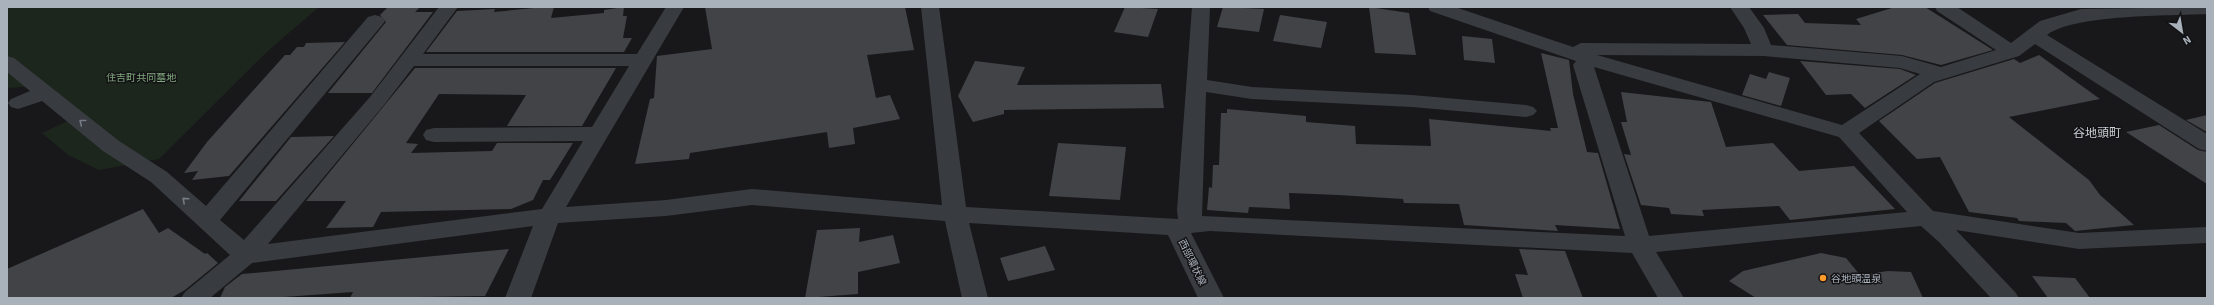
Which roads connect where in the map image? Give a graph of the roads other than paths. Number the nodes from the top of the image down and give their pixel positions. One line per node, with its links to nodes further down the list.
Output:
1 (449, 7): 16 (street)
2 (675, 7): 17 (street)
3 (930, 7): 28 (street)
4 (1201, 7): 20 (street)
5 (1437, 7): 9 (street)
6 (1739, 7): 12 (street)
7 (1944, 7): 14 (street)
8 (2207, 8): 11 (street)
9 (1484, 14): 13 (street)
10 (375, 21): 31 (street)
11 (2034, 36): 14 (street); 27 (street)
12 (1764, 50): 13 (street); 19 (street)
13 (1564, 51): 15 (street)
14 (2012, 52): 19 (street)
15 (1589, 59): 24 (street); 34 (street)
16 (410, 60): 17 (street); 35 (street)
17 (643, 60): 25 (street)
18 (7, 62): 21 (street)
19 (1939, 73): 24 (street)
20 (1196, 84): 23 (street); 32 (street)
21 (45, 92): 22 (street); 31 (street, one-way to 21)
22 (18, 103)
23 (1526, 111)
24 (1846, 132): 30 (street)
25 (598, 134): 26 (street); 29 (street)
26 (434, 135)
27 (2207, 144)
28 (955, 214): 29 (street); 32 (street); 38 (street)
29 (549, 216): 35 (street); 37 (street)
30 (1926, 218): 33 (street); 34 (street); 41 (street)
31 (208, 219): 35 (street)
32 (1183, 226): 34 (street); 39 (street, 西部環状線)
33 (2207, 235)
34 (1640, 245): 40 (street)
35 (245, 255): 36 (street)
36 (194, 298)
37 (518, 298)
38 (975, 298)
39 (1211, 298)
40 (1671, 298)
41 (2006, 298)

